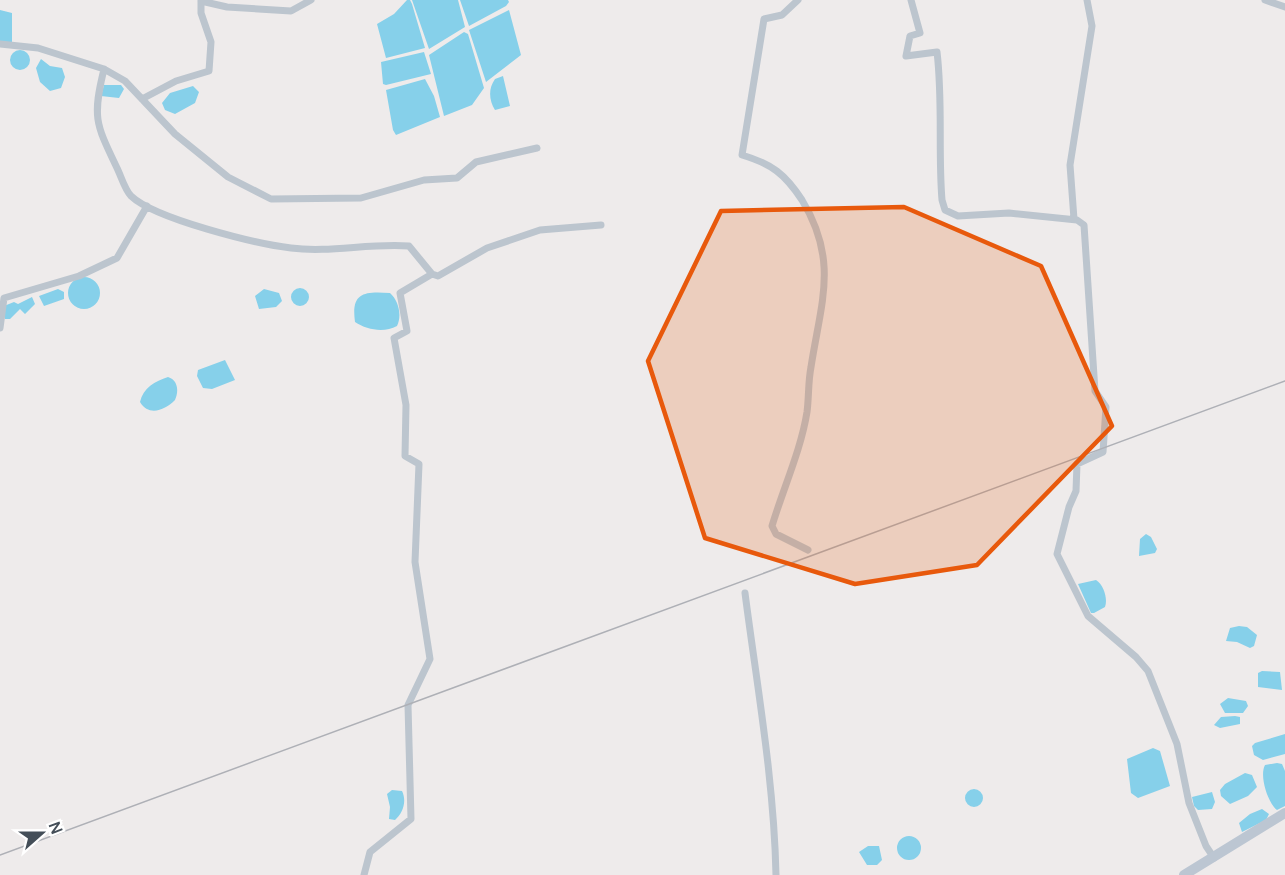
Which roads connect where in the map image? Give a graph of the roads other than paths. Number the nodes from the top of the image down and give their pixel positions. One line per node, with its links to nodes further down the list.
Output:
1 (201, 0): 2 (street); 10 (street)
2 (311, 0)
3 (798, 0): 17 (street)
4 (911, 0): 13 (street)
5 (1087, 0): 13 (street)
6 (1265, 0): 7 (street)
7 (1285, 7)
8 (0, 44): 9 (street)
9 (104, 69): 10 (street); 12 (street)
10 (142, 99): 11 (street)
11 (537, 148)
12 (147, 206): 15 (street); 16 (street)
13 (1074, 219): 20 (street)
14 (601, 225): 15 (street)
15 (432, 274): 21 (street)
16 (0, 328)
17 (808, 550)
18 (745, 593): 22 (street)
19 (1285, 813): 20 (main road)
20 (1214, 858): 23 (main road)
21 (364, 875)
22 (776, 875)
23 (1184, 875)

